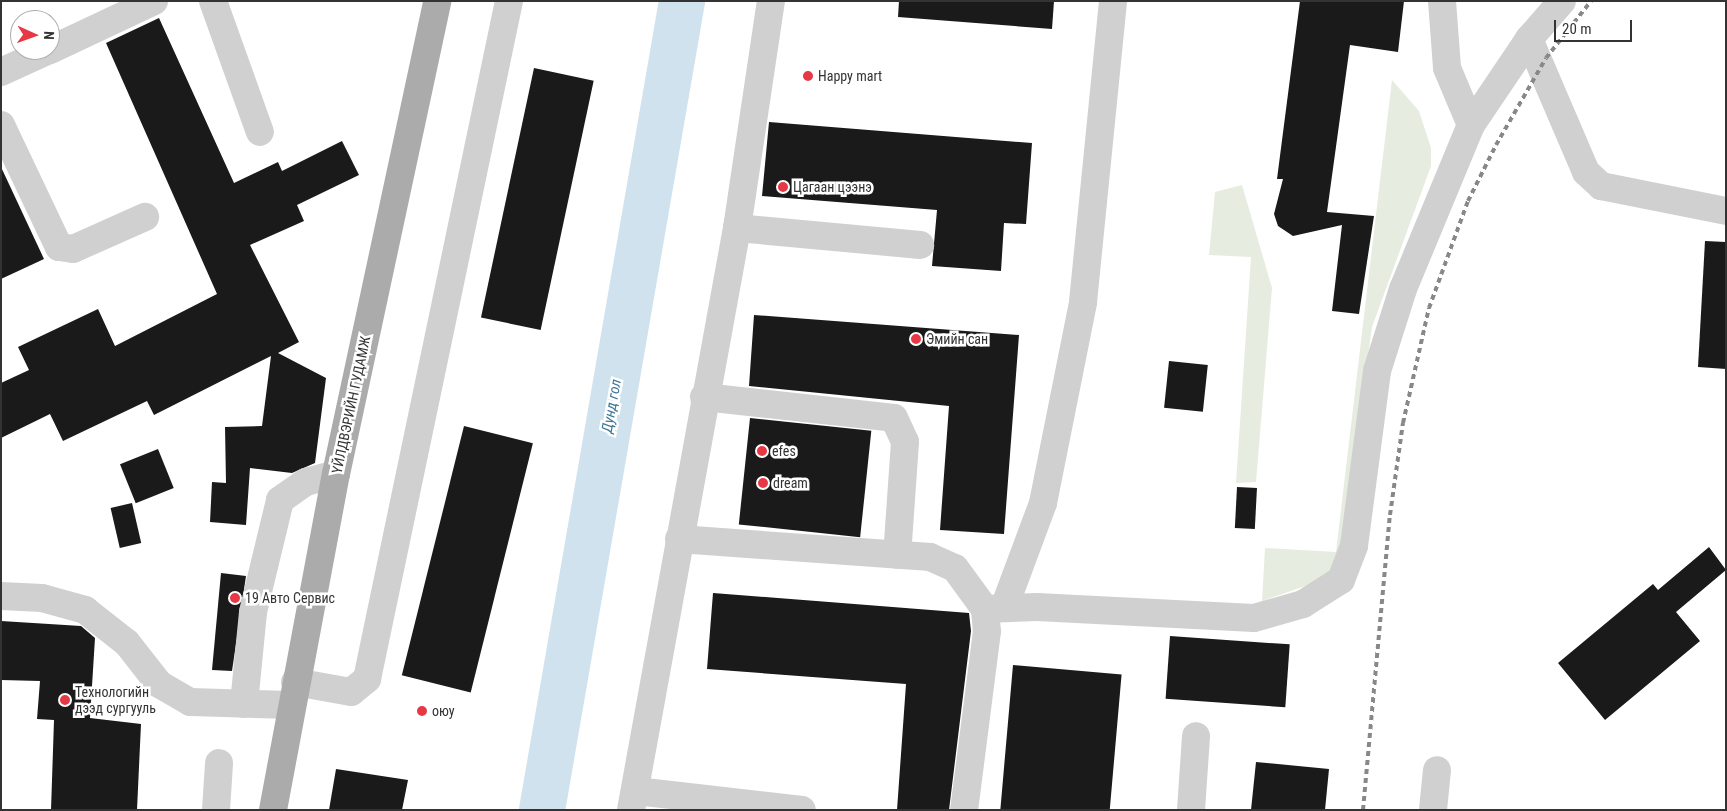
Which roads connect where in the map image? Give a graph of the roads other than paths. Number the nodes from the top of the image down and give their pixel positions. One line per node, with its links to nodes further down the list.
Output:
1 (154, 1): 10 (lane)
2 (213, 1): 15 (lane)
3 (437, 1): 21 (main road, YЙЛДВЭРИЙН ГУДАМЖ)
4 (508, 1): 26 (lane)
5 (771, 1): 18 (lane)
6 (1113, 1): 25 (lane)
7 (1442, 1): 14 (lane)
8 (1562, 1): 9 (lane)
9 (1528, 39): 14 (lane); 16 (lane)
10 (60, 45)
11 (28, 60): 12 (lane)
12 (1, 72)
13 (1, 125): 17 (lane)
14 (1470, 125): 25 (lane)
15 (260, 132)
16 (1726, 212)
17 (146, 216)
18 (737, 228): 19 (lane); 20 (lane)
19 (920, 245)
20 (704, 397): 22 (lane); 23 (lane)
21 (336, 474): 26 (main road, YЙЛДВЭРИЙН ГУДАМЖ); 27 (lane)
22 (679, 539): 23 (lane); 31 (lane)
23 (897, 555): 25 (lane)
24 (1, 596): 27 (lane)
25 (994, 608): 35 (lane)
26 (293, 694): 27 (lane); 33 (main road, YЙЛДВЭРИЙН ГУДАМЖ)
27 (244, 704)
28 (1196, 736): 36 (lane)
29 (219, 763): 32 (lane)
30 (1437, 770): 37 (lane)
31 (634, 800): 34 (lane)
32 (216, 810)
33 (273, 810)
34 (802, 810)
35 (964, 810)
36 (1192, 810)
37 (1433, 810)

